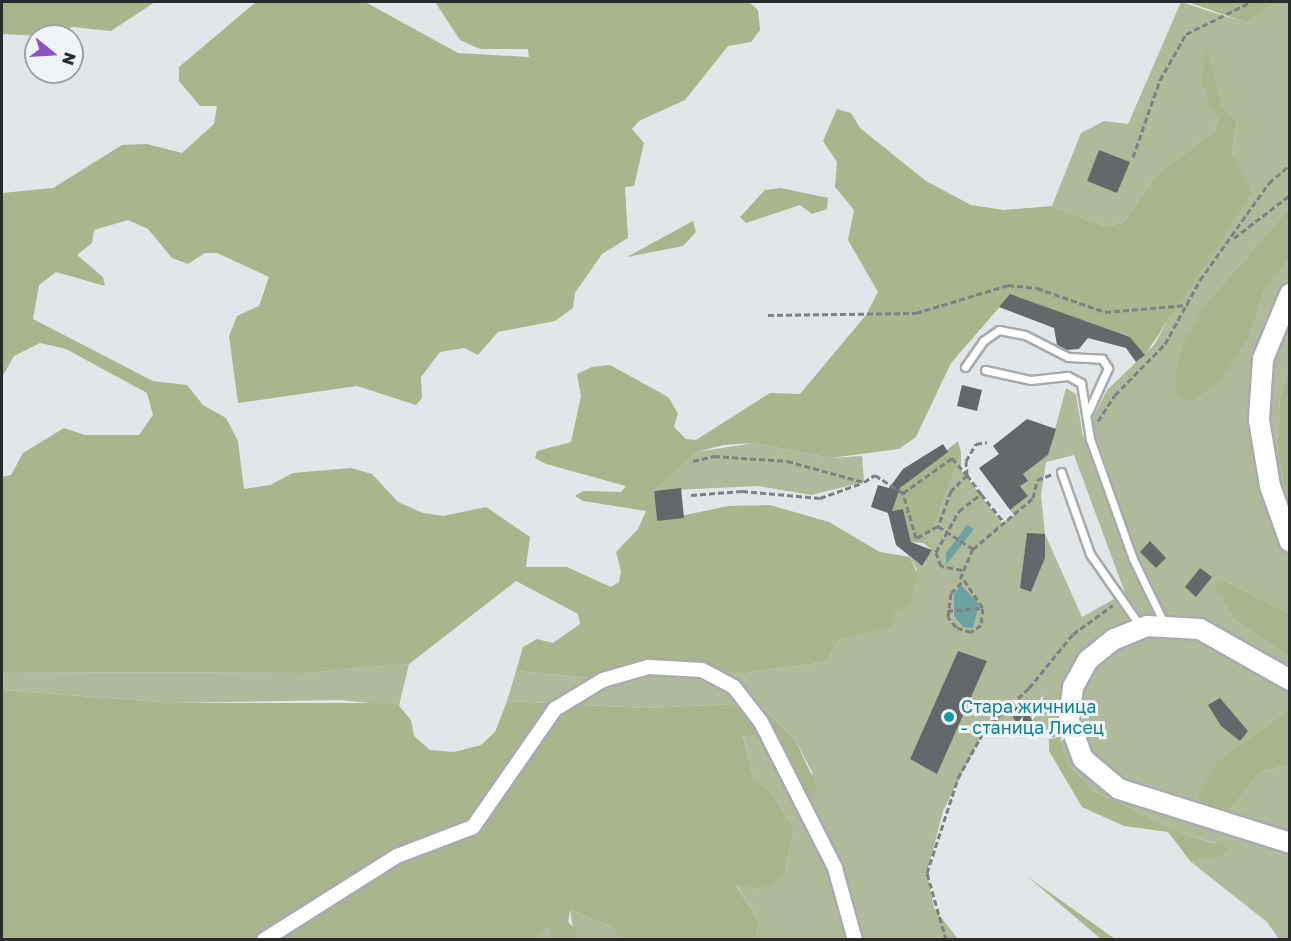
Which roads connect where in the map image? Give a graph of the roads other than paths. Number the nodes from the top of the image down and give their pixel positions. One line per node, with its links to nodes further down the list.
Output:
1 (1290, 294): 6 (main road)
2 (965, 367): 4 (lane)
3 (985, 370): 4 (lane)
4 (1087, 414): 7 (lane)
5 (1061, 472): 8 (lane)
6 (1290, 542)
7 (1164, 623): 8 (main road); 9 (main road)
8 (1140, 627): 10 (main road)
9 (1290, 680)
10 (1290, 843)
11 (264, 939): 12 (street)
12 (855, 939)

